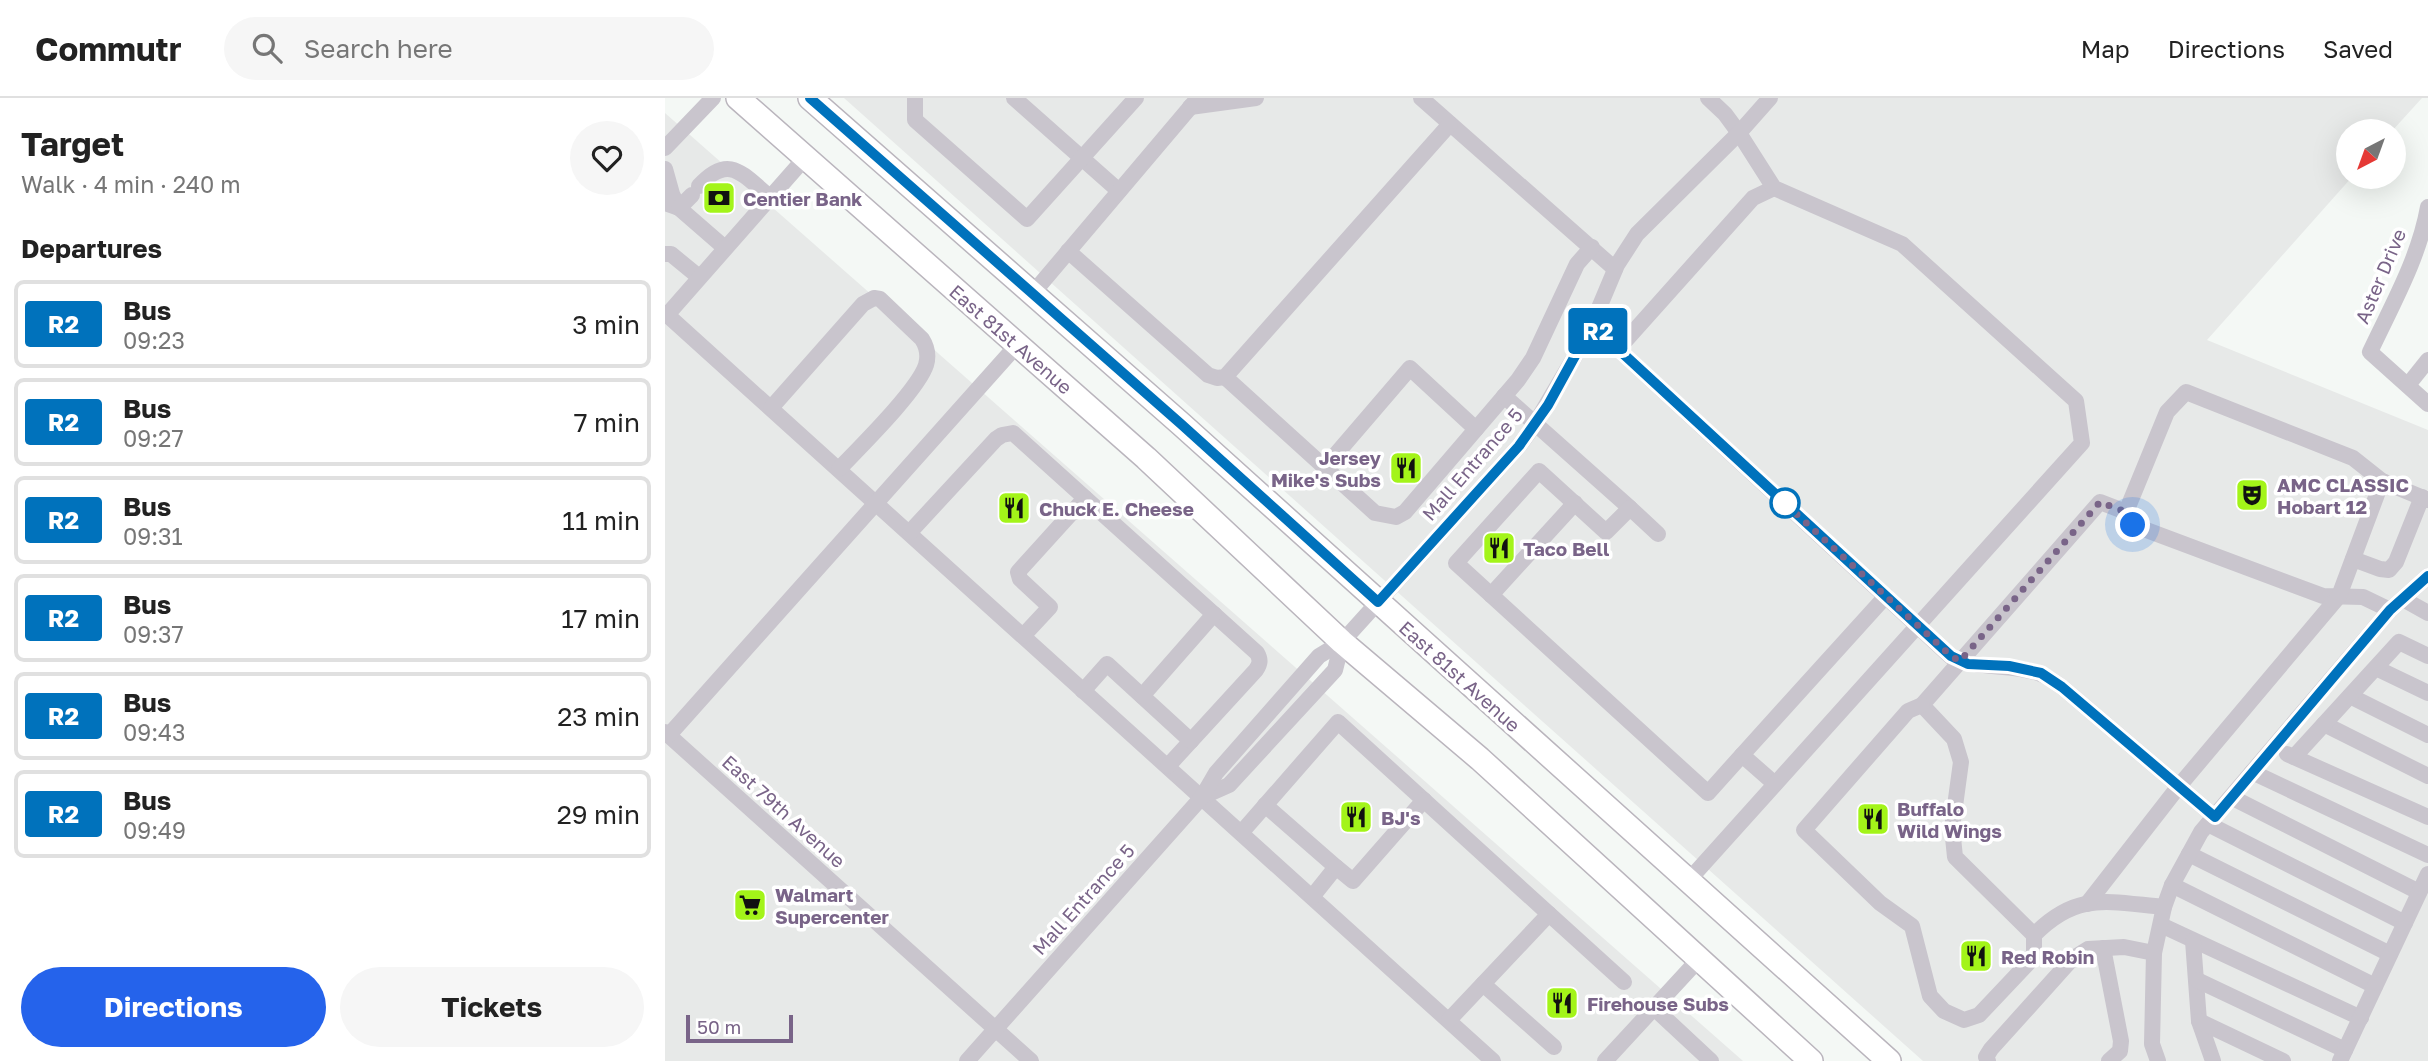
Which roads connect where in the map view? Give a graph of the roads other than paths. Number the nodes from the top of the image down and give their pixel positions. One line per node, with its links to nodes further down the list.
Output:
1 (713, 98): 14 (street)
2 (738, 98): 15 (highway, East 81st Avenue)
3 (810, 98): 29 (highway, East 81st Avenue)
4 (915, 98): 16 (street)
5 (1014, 98): 16 (street)
6 (1136, 98): 16 (street)
7 (1256, 98): 11 (street)
8 (1421, 98): 12 (street)
9 (1708, 98): 13 (street)
10 (1770, 98): 13 (street, Mall Entrance 5)
11 (1194, 102): 19 (street)
12 (1450, 124): 23 (street); 35 (street)
13 (1739, 134): 18 (street); 27 (street, Mall Entrance 5)
14 (665, 152)
15 (805, 158): 20 (street); 32 (highway, East 81st Avenue)
16 (1082, 158): 19 (street)
17 (665, 169): 21 (street)
18 (1774, 188): 33 (street); 63 (street)
19 (1119, 191): 25 (street)
20 (770, 197): 21 (street); 24 (street)
21 (672, 206): 24 (street)
22 (2428, 207): 36 (street, Aster Drive)
23 (1591, 247): 27 (street); 37 (street)
24 (725, 248): 28 (street)
25 (1068, 251): 29 (street); 35 (street)
26 (665, 254): 28 (street)
27 (1615, 269): 31 (street, Mall Entrance 5)
28 (699, 277): 30 (street)
29 (1033, 293): 59 (highway, East 81st Avenue)
30 (666, 314): 39 (street)
31 (1592, 325): 33 (street); 40 (street, Mall Entrance 5)
32 (1017, 345): 47 (street); 65 (highway, East 81st Avenue)
33 (1618, 349): 56 (street)
34 (2428, 360): 36 (street)
35 (1225, 377): 42 (street)
36 (2408, 385): 38 (street)
37 (1504, 396): 40 (street); 41 (street)
38 (2428, 404)
39 (771, 408): 43 (street); 43 (street)
40 (1535, 424): 49 (street); 59 (street, Mall Entrance 5)
41 (1476, 429): 42 (street); 42 (street)
42 (1325, 467)
43 (839, 469): 47 (street)
44 (2382, 481): 46 (street); 50 (street); 53 (street)
45 (1085, 498): 51 (street); 62 (street); 64 (street)
46 (2425, 499): 53 (street)
47 (877, 502): 51 (street); 75 (street)
48 (1575, 503): 49 (street); 55 (street); 55 (street)
49 (1630, 508): 52 (street)
50 (2126, 512): 57 (street); 67 (street)
51 (909, 532): 64 (street)
52 (1658, 534)
53 (2353, 559): 57 (street)
54 (2428, 576): 58 (street)
55 (1490, 595): 79 (street)
56 (1886, 596): 63 (street); 79 (street)
57 (2339, 596): 60 (street); 85 (street)
58 (2403, 599): 60 (street); 61 (street)
59 (1378, 602): 65 (street, Mall Entrance 5); 97 (highway, East 81st Avenue)
60 (2390, 610): 78 (street)
61 (2428, 613)
62 (1214, 614): 71 (street); 77 (street)
63 (1918, 625): 67 (street); 84 (street)
64 (1023, 636): 69 (street)
65 (1342, 642): 86 (street, Mall Entrance 5); 111 (highway, East 81st Avenue)
66 (2428, 656): 68 (street)
67 (1960, 661): 73 (street); 85 (street)
68 (2376, 668): 70 (street); 72 (street)
69 (1083, 691): 71 (street); 81 (street)
70 (2428, 693)
71 (1142, 696): 77 (street)
72 (2350, 696): 74 (street); 76 (street)
73 (1922, 705): 106 (street); 106 (street)
74 (2324, 724): 80 (street); 83 (street)
75 (667, 734): 120 (street, East 79th Avenue)
76 (2428, 735)
77 (1191, 741): 81 (street)
78 (2273, 748): 80 (street); 82 (street)
79 (1742, 755): 84 (street)
80 (2294, 757): 90 (street)
81 (1168, 766): 86 (street)
82 (2252, 772): 87 (street); 94 (street)
83 (2428, 776)
84 (1775, 784): 97 (street)
85 (2179, 786): 91 (street); 101 (street)
86 (1202, 797): 92 (street); 120 (street, Mall Entrance 5)
87 (2231, 797): 91 (street); 99 (street)
88 (1424, 800): 89 (street); 95 (street); 103 (street)
89 (1265, 805): 92 (street); 95 (street)
90 (2428, 817)
91 (2211, 820): 93 (street); 104 (street)
92 (1241, 833): 100 (street)
93 (2189, 854): 98 (street); 110 (street)
94 (2428, 855)
95 (1336, 867): 100 (street)
96 (2428, 874): 99 (street)
97 (1688, 881): 129 (highway, East 81st Avenue)
98 (2172, 885): 102 (street); 115 (street)
99 (2419, 892): 104 (street)
100 (1312, 897): 118 (street)
101 (2087, 904): 102 (street); 106 (street)
102 (2164, 907): 105 (street)
103 (1549, 914): 113 (street); 114 (street)
104 (2405, 923): 110 (street)
105 (2161, 925): 107 (street); 109 (street)
106 (2034, 934)
107 (2193, 941): 112 (street); 117 (street)
108 (2103, 948): 109 (street); 130 (street); 131 (street)
109 (2154, 953): 132 (street)
110 (2391, 954): 115 (street)
111 (1700, 958): 116 (street); 128 (highway, East 81st Avenue)
112 (2197, 980): 119 (street); 122 (street)
113 (1624, 982)
114 (1483, 984): 118 (street); 121 (street)
115 (2375, 986): 117 (street)
116 (1654, 1008): 126 (street); 127 (street)
117 (2361, 1018): 122 (street)
118 (1448, 1020): 125 (street)
119 (2199, 1021): 133 (street); 134 (street)
120 (996, 1029): 123 (street, Mall Entrance 5); 124 (street, East 79th Avenue)
121 (1554, 1047)
122 (2343, 1056)
123 (967, 1061)
124 (1031, 1061)
125 (1493, 1061)
126 (1605, 1061)
127 (1711, 1061)
128 (1811, 1061)
129 (1889, 1061)
130 (1988, 1061)
131 (2109, 1061)
132 (2158, 1061)
133 (2213, 1061)
134 (2283, 1061)

